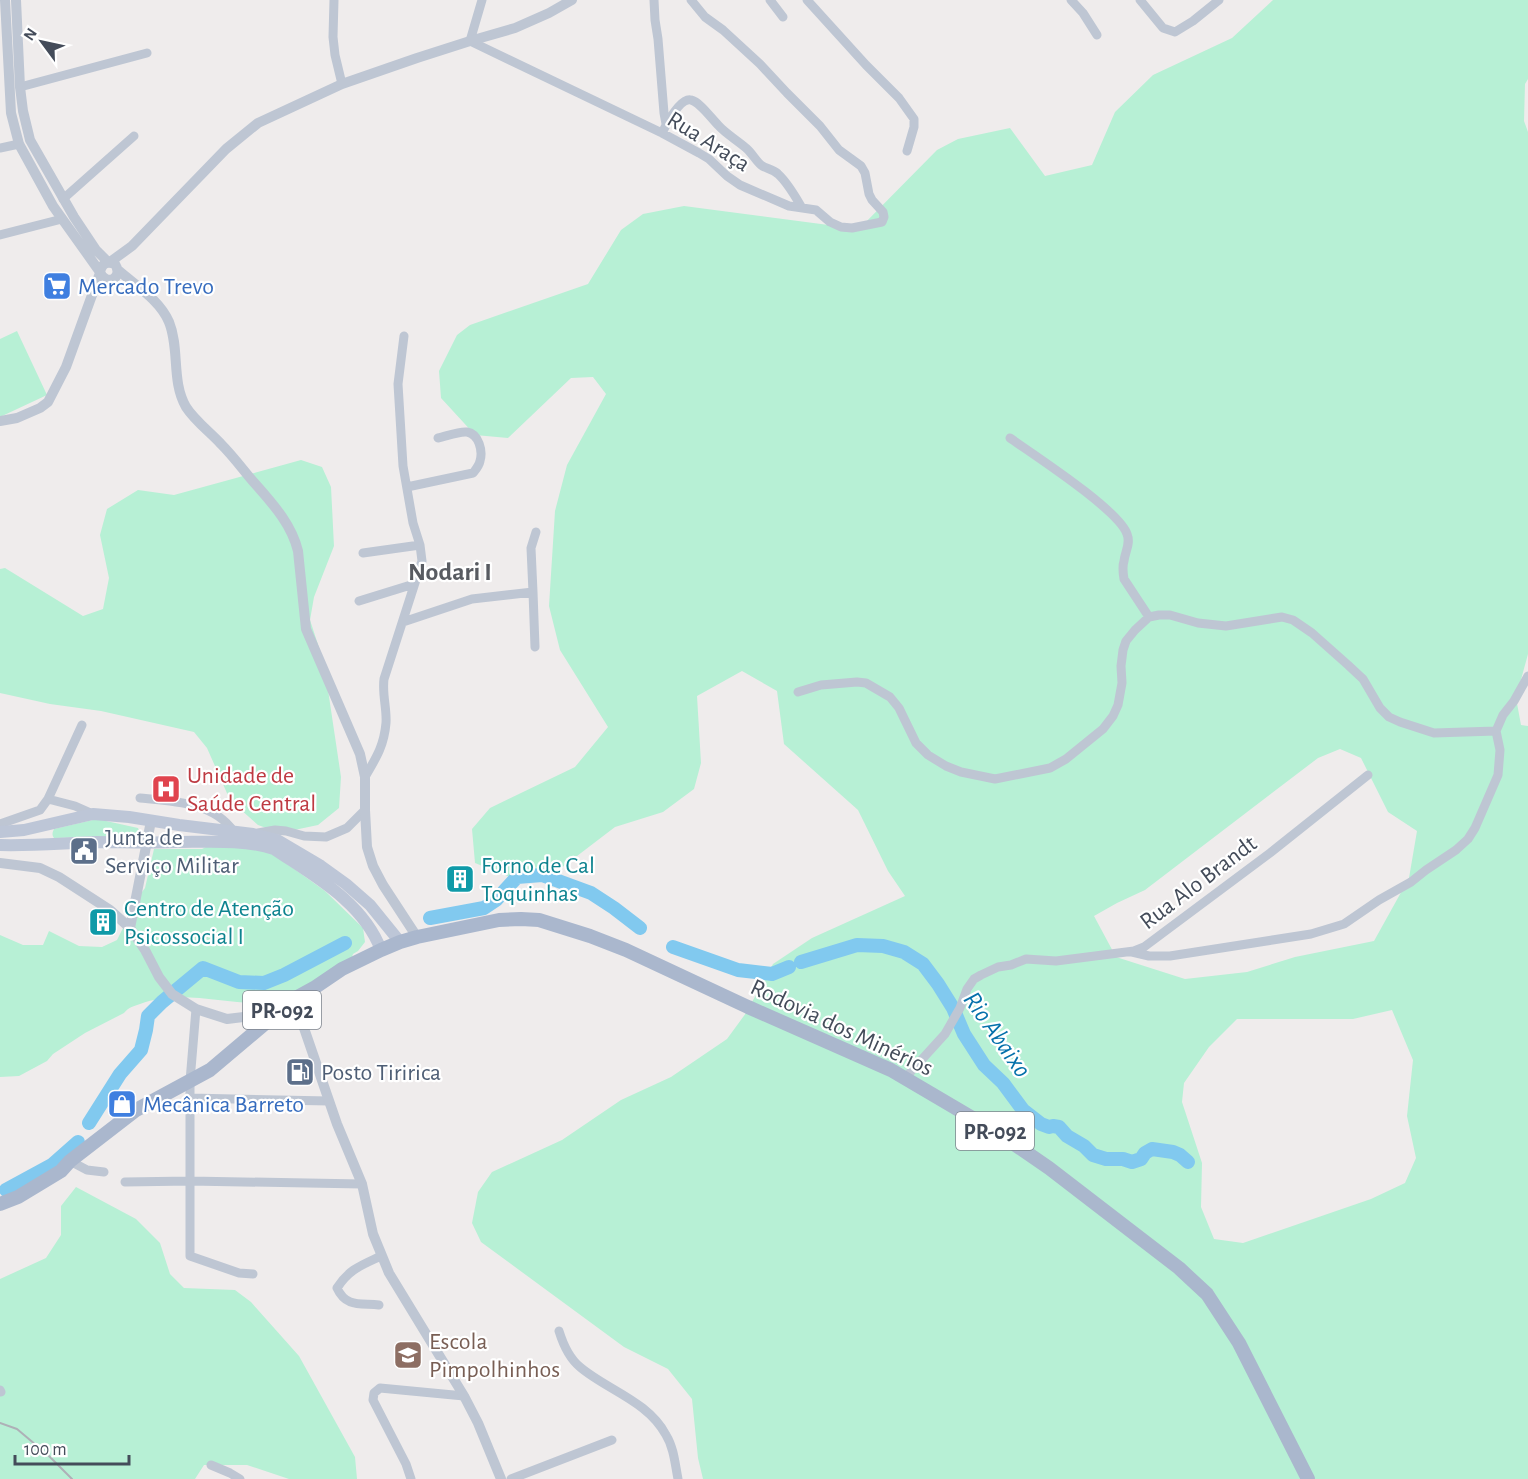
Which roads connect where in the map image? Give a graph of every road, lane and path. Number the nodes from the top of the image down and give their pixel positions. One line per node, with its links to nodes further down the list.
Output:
1 (4, 0): 17 (street)
2 (16, 0): 19 (street)
3 (333, 0): 18 (street)
4 (482, 0): 15 (street)
5 (572, 0): 15 (street)
6 (654, 0): 20 (street)
7 (691, 0): 26 (street, Rua Araça)
8 (770, 0): 13 (street)
9 (807, 0): 24 (street)
10 (1071, 0): 14 (street)
11 (1140, 0): 12 (street)
12 (1219, 0)
13 (783, 17)
14 (1097, 35)
15 (470, 41): 18 (street); 20 (street, Rua Araça)
16 (147, 53): 19 (street)
17 (4, 61): 22 (street)
18 (342, 84): 29 (street)
19 (20, 87): 25 (street)
20 (664, 129): 26 (street, Rua Araça); 26 (street)
21 (134, 136): 25 (street)
22 (19, 144): 23 (street); 27 (street)
23 (0, 148)
24 (907, 151)
25 (63, 199): 29 (street)
26 (802, 208)
27 (62, 219): 28 (street); 30 (street)
28 (0, 235)
29 (113, 266): 30 (street); 30 (street); 31 (street)
30 (105, 276): 31 (street); 33 (street)
31 (138, 287): 53 (street)
32 (404, 336): 36 (street)
33 (0, 421)
34 (438, 438): 36 (street)
35 (1010, 438): 43 (street)
36 (407, 487): 38 (street)
37 (536, 532): 41 (street)
38 (420, 545): 39 (street); 40 (street)
39 (363, 553)
40 (414, 584): 42 (street); 44 (street)
41 (533, 592): 44 (street); 45 (street)
42 (359, 601)
43 (1149, 617): 47 (street); 51 (street)
44 (403, 622): 53 (street)
45 (535, 647)
46 (1528, 676): 49 (street)
47 (798, 692)
48 (1528, 698): 49 (street)
49 (1514, 701): 51 (street)
50 (82, 725): 55 (street)
51 (1496, 731): 72 (street)
52 (1368, 776): 72 (street, Rua Alo Brandt)
53 (365, 777): 56 (street)
54 (140, 798): 62 (street)
55 (48, 799): 57 (street); 59 (street)
56 (365, 810): 63 (street); 69 (street)
57 (93, 814): 58 (main road); 60 (main road)
58 (152, 821): 62 (main road); 64 (street)
59 (0, 824)
60 (38, 826): 61 (main road); 65 (main road)
61 (0, 832)
62 (234, 832): 63 (main road)
63 (253, 834): 70 (main road)
64 (148, 842): 65 (main road); 68 (street); 71 (main road)
65 (42, 844): 66 (main road)
66 (0, 845)
67 (0, 863): 68 (street)
68 (130, 928): 74 (street)
69 (417, 937): 70 (main road, Rodovia dos Minérios / PR-092); 76 (main road, Rodovia dos Minérios / PR-092)
70 (400, 942): 71 (main road, Rodovia dos Minérios / PR-092)
71 (381, 950): 73 (main road, PR-092)
72 (1127, 951): 76 (street, Rua Alo Brandt)
73 (294, 999): 75 (main road, PR-092); 79 (street)
74 (196, 1010): 75 (street); 77 (street)
75 (280, 1012): 77 (main road, PR-092)
76 (905, 1078): 98 (main road, Rodovia dos Minérios / PR-092)
77 (190, 1081): 78 (street); 80 (main road, PR-092)
78 (190, 1098): 79 (street); 82 (street)
79 (329, 1101): 84 (street)
80 (70, 1161): 81 (street); 85 (main road, PR-092)
81 (104, 1172)
82 (190, 1180): 83 (street); 84 (street); 87 (street)
83 (125, 1182)
84 (362, 1184): 86 (street)
85 (0, 1204)
86 (381, 1256): 88 (street); 90 (street)
87 (253, 1274)
88 (380, 1305)
89 (559, 1331): 97 (street)
90 (464, 1396): 94 (street); 95 (street)
91 (612, 1440): 96 (street)
92 (211, 1465): 93 (street)
93 (240, 1479)
94 (411, 1479)
95 (501, 1479)
96 (511, 1479)
97 (678, 1479)
98 (1308, 1479)

